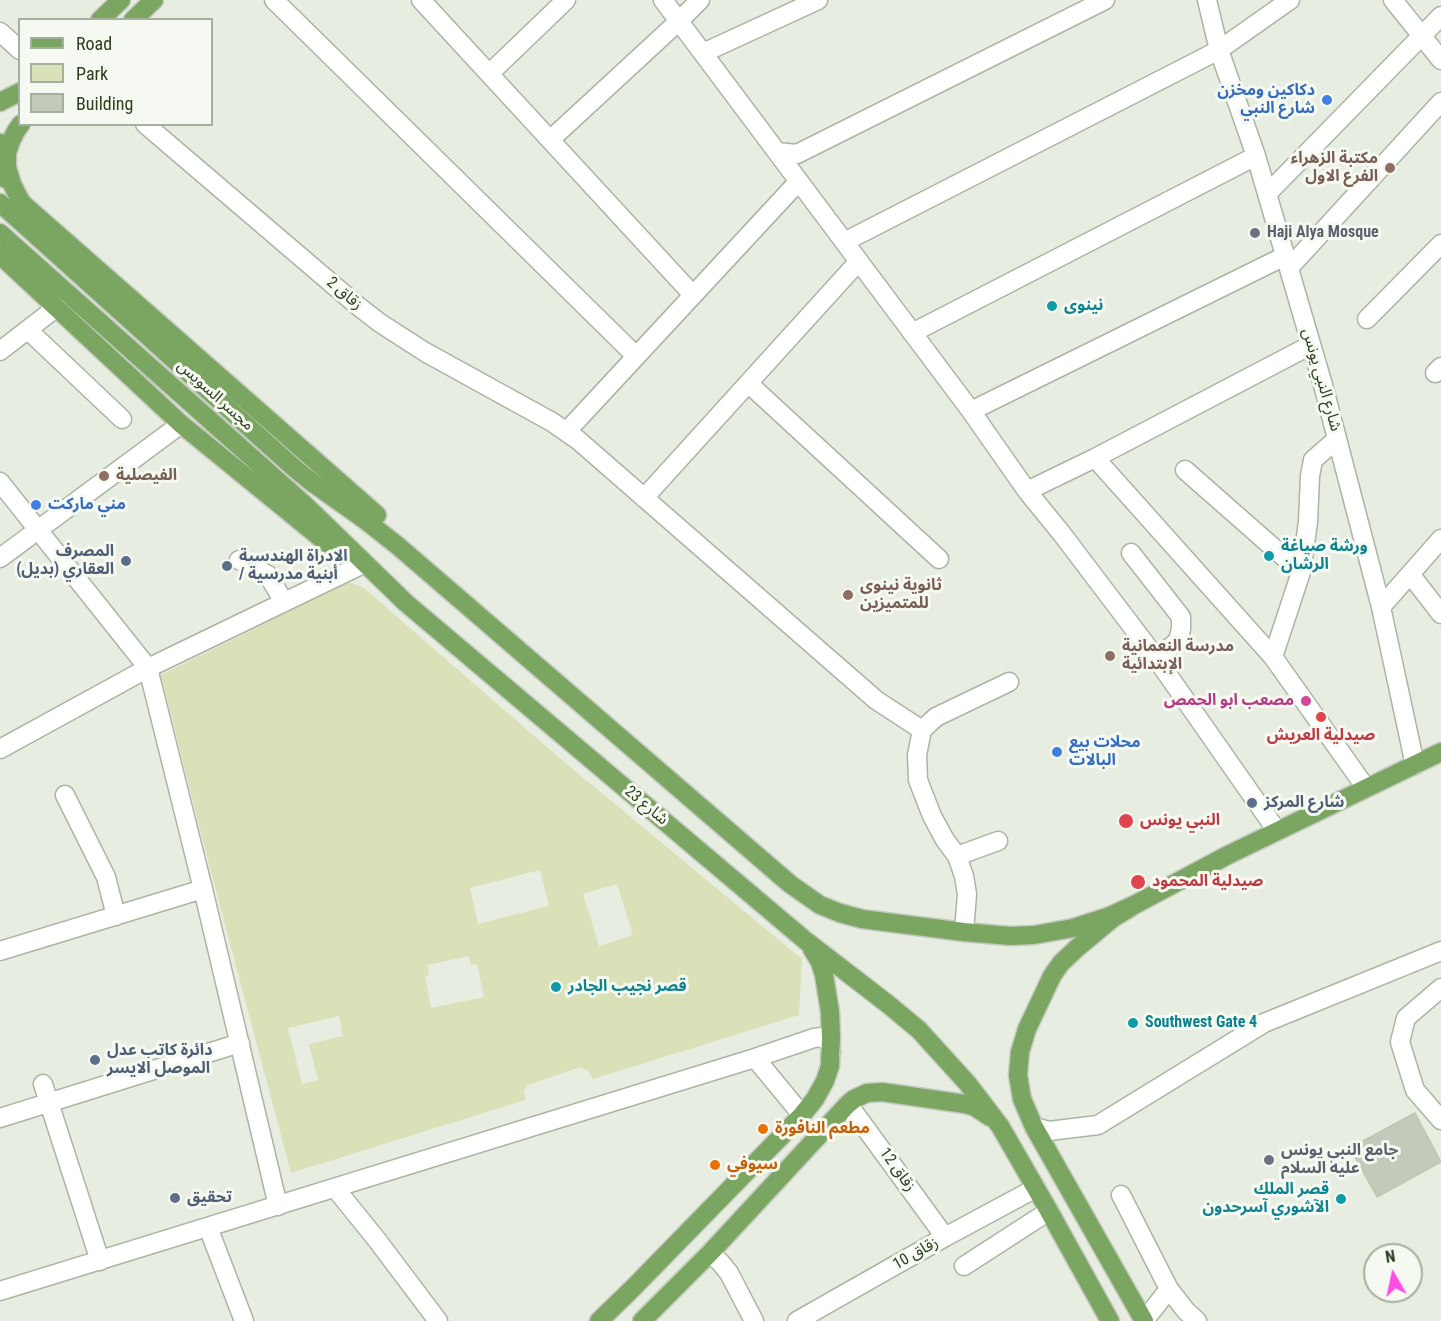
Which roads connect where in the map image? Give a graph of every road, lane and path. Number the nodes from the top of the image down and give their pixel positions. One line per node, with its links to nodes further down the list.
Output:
1 (121, 0): 14 (main road)
2 (154, 0): 15 (main road)
3 (274, 0): 50 (street)
4 (566, 0): 23 (street)
5 (663, 0): 16 (street)
6 (700, 0): 16 (street)
7 (818, 0): 21 (street)
8 (1105, 0): 31 (street)
9 (1207, 0): 20 (street, شارع النبي يونس)
10 (1290, 0): 20 (street)
11 (1393, 0): 18 (street)
12 (427, 2): 23 (street)
13 (1441, 16): 18 (street)
14 (102, 18)
15 (135, 18)
16 (679, 21): 21 (street); 29 (street)
17 (0, 32): 19 (street)
18 (1422, 36): 22 (street); 35 (street)
19 (18, 48)
20 (1219, 50): 32 (street, شارع النبي يونس); 38 (street)
21 (703, 53): 31 (street)
22 (1441, 60)
23 (489, 74): 29 (street)
24 (18, 93): 25 (main road)
25 (0, 102)
26 (1441, 102): 42 (street)
27 (20, 126): 33 (main road)
28 (147, 126): 55 (street, زقاق 2)
29 (550, 140): 43 (street)
30 (0, 143): 33 (main road)
31 (777, 152): 34 (street)
32 (1256, 156): 35 (street, شارع النبي يونس); 47 (street)
33 (7, 165): 36 (main road); 71 (main road)
34 (799, 181): 38 (street); 43 (street)
35 (1267, 194): 42 (street, شارع النبي يونس)
36 (0, 202): 71 (main road, مجسر السويس)
37 (0, 233): 73 (main road, مجسر السويس)
38 (844, 242): 41 (street)
39 (1441, 244): 45 (street)
40 (0, 255): 44 (main road)
41 (859, 261): 47 (street); 51 (street)
42 (1287, 262): 48 (street, شارع النبي يونس); 52 (street)
43 (693, 295): 50 (street)
44 (57, 307): 46 (street); 54 (main road)
45 (1367, 319)
46 (28, 330): 49 (street); 53 (street)
47 (912, 333): 52 (street)
48 (1311, 345): 56 (street, شارع النبي يونس); 57 (street)
49 (0, 351)
50 (636, 356): 55 (street)
51 (748, 383): 61 (street); 66 (street)
52 (971, 411): 60 (street)
53 (122, 419)
54 (181, 423): 62 (street); 68 (main road)
55 (567, 431): 61 (street, زقاق 2)
56 (1337, 439): 69 (street); 74 (street, شارع النبي يونس)
57 (1095, 458): 60 (street); 76 (street)
58 (1185, 470): 69 (street)
59 (0, 482): 62 (street)
60 (1027, 491): 77 (street)
61 (644, 498): 80 (street, زقاق 2)
62 (38, 530): 65 (street); 78 (street)
63 (1441, 538): 70 (street)
64 (1131, 553): 77 (street)
65 (0, 558)
66 (939, 559)
67 (239, 560): 72 (street)
68 (357, 567): 72 (street); 73 (main road)
69 (1301, 572): 76 (street)
70 (1410, 574): 74 (street); 75 (street)
71 (438, 579): 92 (main road)
72 (284, 602): 78 (street)
73 (406, 603): 93 (main road, شارع 23)
74 (1381, 607): 83 (street, شارع النبي يونس)
75 (1441, 614)
76 (1273, 657): 84 (street)
77 (1156, 658): 86 (street)
78 (148, 668): 81 (street); 89 (street)
79 (1010, 682): 80 (street)
80 (922, 730): 88 (street)
81 (0, 749)
82 (1441, 752): 83 (main road)
83 (1415, 765): 84 (main road)
84 (1366, 788): 86 (main road)
85 (65, 795): 91 (street)
86 (1277, 831): 90 (main road)
87 (998, 841): 88 (street)
88 (957, 856): 92 (street)
89 (203, 889): 91 (street); 97 (street)
90 (1136, 904): 92 (main road); 107 (main road)
91 (116, 916): 94 (street)
92 (964, 932)
93 (806, 941): 98 (main road); 106 (main road, شارع 23)
94 (0, 951)
95 (1441, 951): 107 (street)
96 (1441, 988): 105 (street)
97 (240, 1043): 101 (street); 111 (street)
98 (831, 1053): 99 (street); 103 (main road)
99 (755, 1058): 103 (street); 108 (street)
100 (43, 1084): 101 (street)
101 (50, 1103): 104 (street); 116 (street)
102 (848, 1104): 106 (main road); 114 (street, زقاق 12); 115 (main road)
103 (802, 1115): 122 (main road)
104 (0, 1118)
105 (1441, 1120)
106 (1000, 1126): 109 (main road, شارع 23)
107 (1034, 1127): 127 (main road)
108 (335, 1188): 111 (street); 121 (street)
109 (1036, 1188): 112 (main road, شارع 23); 114 (street, زقاق 10)
110 (1121, 1195): 118 (street)
111 (278, 1206): 113 (street)
112 (1049, 1211): 117 (street); 126 (main road, شارع 23)
113 (208, 1227): 116 (street); 120 (street)
114 (945, 1237): 125 (street, زقاق 10)
115 (710, 1253): 123 (main road); 124 (street)
116 (100, 1261): 119 (street)
117 (964, 1266)
118 (1169, 1289): 127 (street); 128 (street)
119 (0, 1291)
120 (244, 1321)
121 (438, 1321)
122 (599, 1321)
123 (642, 1321)
124 (754, 1321)
125 (797, 1321)
126 (1110, 1321)
127 (1144, 1321)
128 (1197, 1321)

